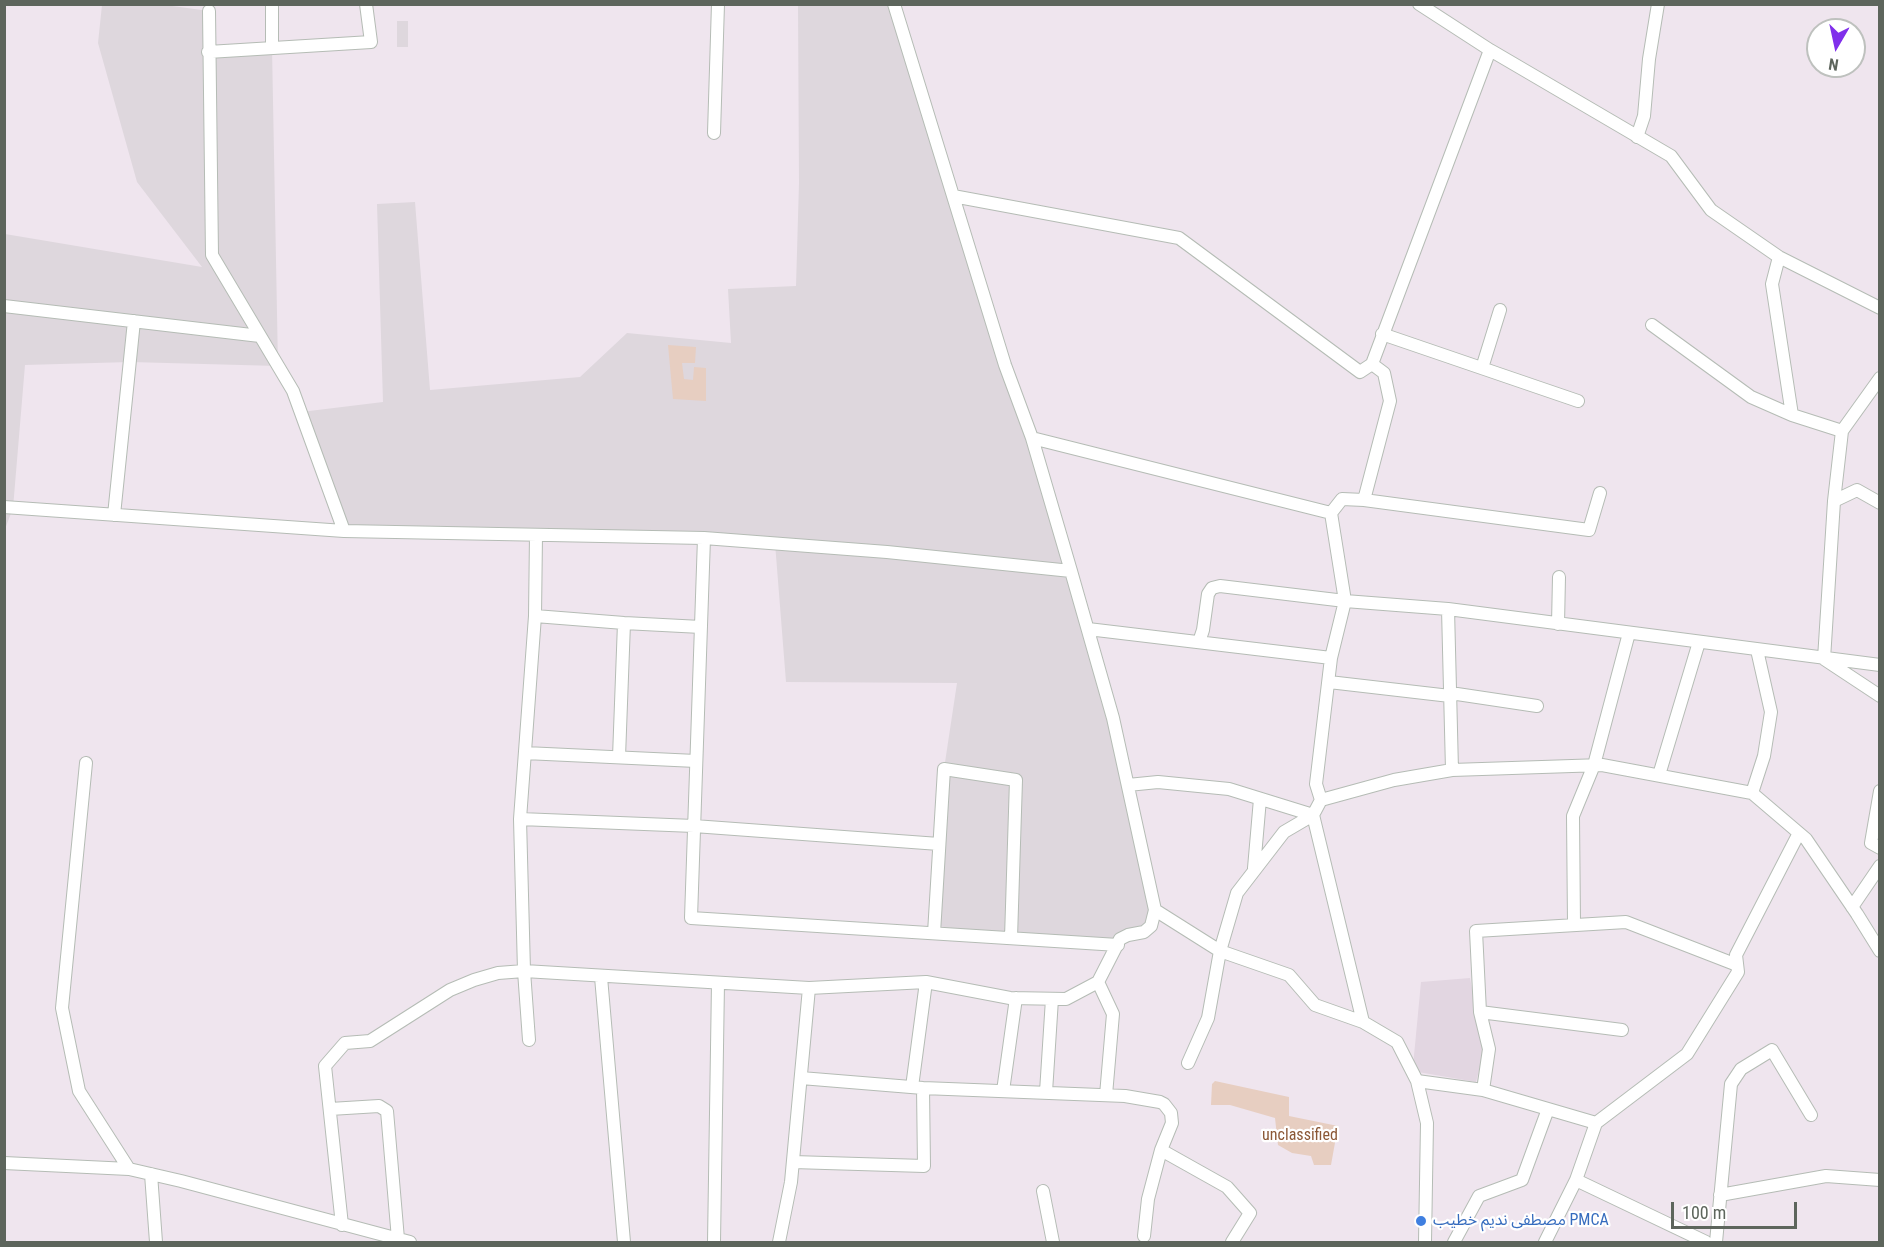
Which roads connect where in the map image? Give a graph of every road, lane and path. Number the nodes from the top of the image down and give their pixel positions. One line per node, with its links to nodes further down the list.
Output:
1 (272, 4): 8 (street)
2 (366, 4): 8 (street)
3 (718, 4): 11 (street)
4 (894, 4): 13 (street)
5 (1419, 4): 9 (street)
6 (1658, 4): 12 (street)
7 (209, 11): 10 (street)
8 (272, 48): 10 (street)
9 (1490, 50): 12 (street); 20 (street)
10 (208, 52): 21 (street)
11 (714, 133)
12 (1637, 136): 14 (street)
13 (953, 196): 22 (street); 28 (street)
14 (1779, 257): 16 (street); 26 (street)
15 (4, 306): 18 (street)
16 (1880, 308)
17 (1500, 310): 23 (street)
18 (134, 321): 21 (street); 35 (street)
19 (1652, 325): 26 (street)
20 (1382, 334): 22 (street); 23 (street)
21 (260, 336): 36 (street)
22 (1372, 364): 30 (street)
23 (1482, 368): 25 (street)
24 (1880, 378): 27 (street)
25 (1578, 401)
26 (1792, 415): 27 (street)
27 (1842, 431): 31 (street)
28 (1032, 438): 34 (street); 39 (street)
29 (1600, 493): 30 (street)
30 (1364, 500): 34 (street)
31 (1834, 501): 32 (street); 53 (street)
32 (1880, 503)
33 (4, 507): 35 (street)
34 (1331, 513): 41 (street)
35 (114, 514): 36 (street)
36 (344, 531): 37 (street)
37 (536, 535): 38 (street); 43 (street)
38 (704, 538): 39 (street); 46 (street)
39 (1071, 571): 47 (street)
40 (1559, 577): 45 (street)
41 (1345, 601): 42 (street); 49 (street); 52 (street)
42 (1448, 609): 45 (street); 56 (street)
43 (535, 616): 44 (street); 59 (street)
44 (624, 623): 46 (street); 60 (street)
45 (1558, 624): 48 (street)
46 (701, 627): 61 (street)
47 (1088, 629): 49 (street); 66 (street)
48 (1629, 633): 50 (street); 63 (street)
49 (1199, 642): 52 (street)
50 (1699, 642): 51 (street); 65 (street)
51 (1757, 650): 53 (street); 68 (street)
52 (1331, 658): 55 (street)
53 (1824, 659): 54 (street); 57 (street)
54 (1880, 665)
55 (1329, 682): 56 (street); 70 (street)
56 (1450, 696): 58 (street); 64 (street)
57 (1880, 696)
58 (1537, 706)
59 (525, 753): 60 (street); 72 (street)
60 (619, 757): 61 (street)
61 (696, 761): 73 (street)
62 (86, 763): 115 (street)
63 (1594, 765): 64 (street); 65 (street); 81 (street)
64 (1452, 770): 70 (street)
65 (1659, 776): 68 (street)
66 (1128, 785): 69 (street); 80 (street)
67 (1880, 791): 76 (street)
68 (1752, 793): 74 (street)
69 (1260, 799): 71 (street); 78 (street)
70 (1321, 800): 71 (street)
71 (1313, 815): 78 (street); 97 (street)
72 (520, 819): 73 (street); 88 (street)
73 (694, 826): 75 (street); 82 (street)
74 (1799, 833): 79 (street); 87 (street)
75 (939, 844): 82 (street); 83 (street)
76 (1880, 848)
77 (1880, 866): 79 (street)
78 (1254, 868): 85 (street)
79 (1852, 907): 86 (street)
80 (1155, 910): 84 (street); 85 (street)
81 (1574, 924): 87 (street); 96 (street)
82 (934, 933): 83 (street)
83 (1011, 938): 84 (street)
84 (1118, 945): 91 (street)
85 (1221, 951): 97 (street); 100 (street)
86 (1880, 951)
87 (1737, 965): 111 (street)
88 (524, 971): 89 (street); 99 (street); 108 (street)
89 (601, 977): 92 (street); 125 (street)
90 (926, 982): 93 (street); 94 (street); 103 (street)
91 (1098, 982): 95 (street); 107 (street)
92 (718, 983): 93 (street); 126 (street)
93 (809, 988): 101 (street)
94 (1016, 998): 95 (street); 105 (street)
95 (1052, 999): 106 (street)
96 (1480, 1012): 98 (street); 104 (street)
97 (1363, 1022): 102 (street)
98 (1622, 1030)
99 (529, 1040)
100 (1188, 1063)
101 (801, 1078): 103 (street); 113 (street)
102 (1417, 1081): 104 (street); 130 (street)
103 (917, 1088): 105 (street); 113 (street)
104 (1483, 1090): 109 (street)
105 (1003, 1091): 106 (street)
106 (1046, 1092): 107 (street)
107 (1106, 1095): 112 (street)
108 (330, 1109): 121 (street); 123 (street)
109 (1548, 1109): 111 (street); 131 (street)
110 (1811, 1115): 120 (street)
111 (1596, 1123): 117 (street)
112 (1161, 1150): 122 (street); 129 (street)
113 (793, 1162): 127 (street)
114 (4, 1163): 115 (street)
115 (129, 1169): 116 (street)
116 (151, 1174): 121 (street); 124 (street)
117 (1576, 1180): 132 (street); 133 (street)
118 (1880, 1180): 120 (street)
119 (1043, 1191): 128 (street)
120 (1720, 1195): 134 (street)
121 (342, 1225): 123 (street)
122 (1144, 1236)
123 (404, 1241)
124 (156, 1242)
125 (624, 1242)
126 (714, 1242)
127 (779, 1242)
128 (1053, 1242)
129 (1232, 1242)
130 (1425, 1242)
131 (1454, 1242)
132 (1545, 1242)
133 (1706, 1242)
134 (1716, 1242)

